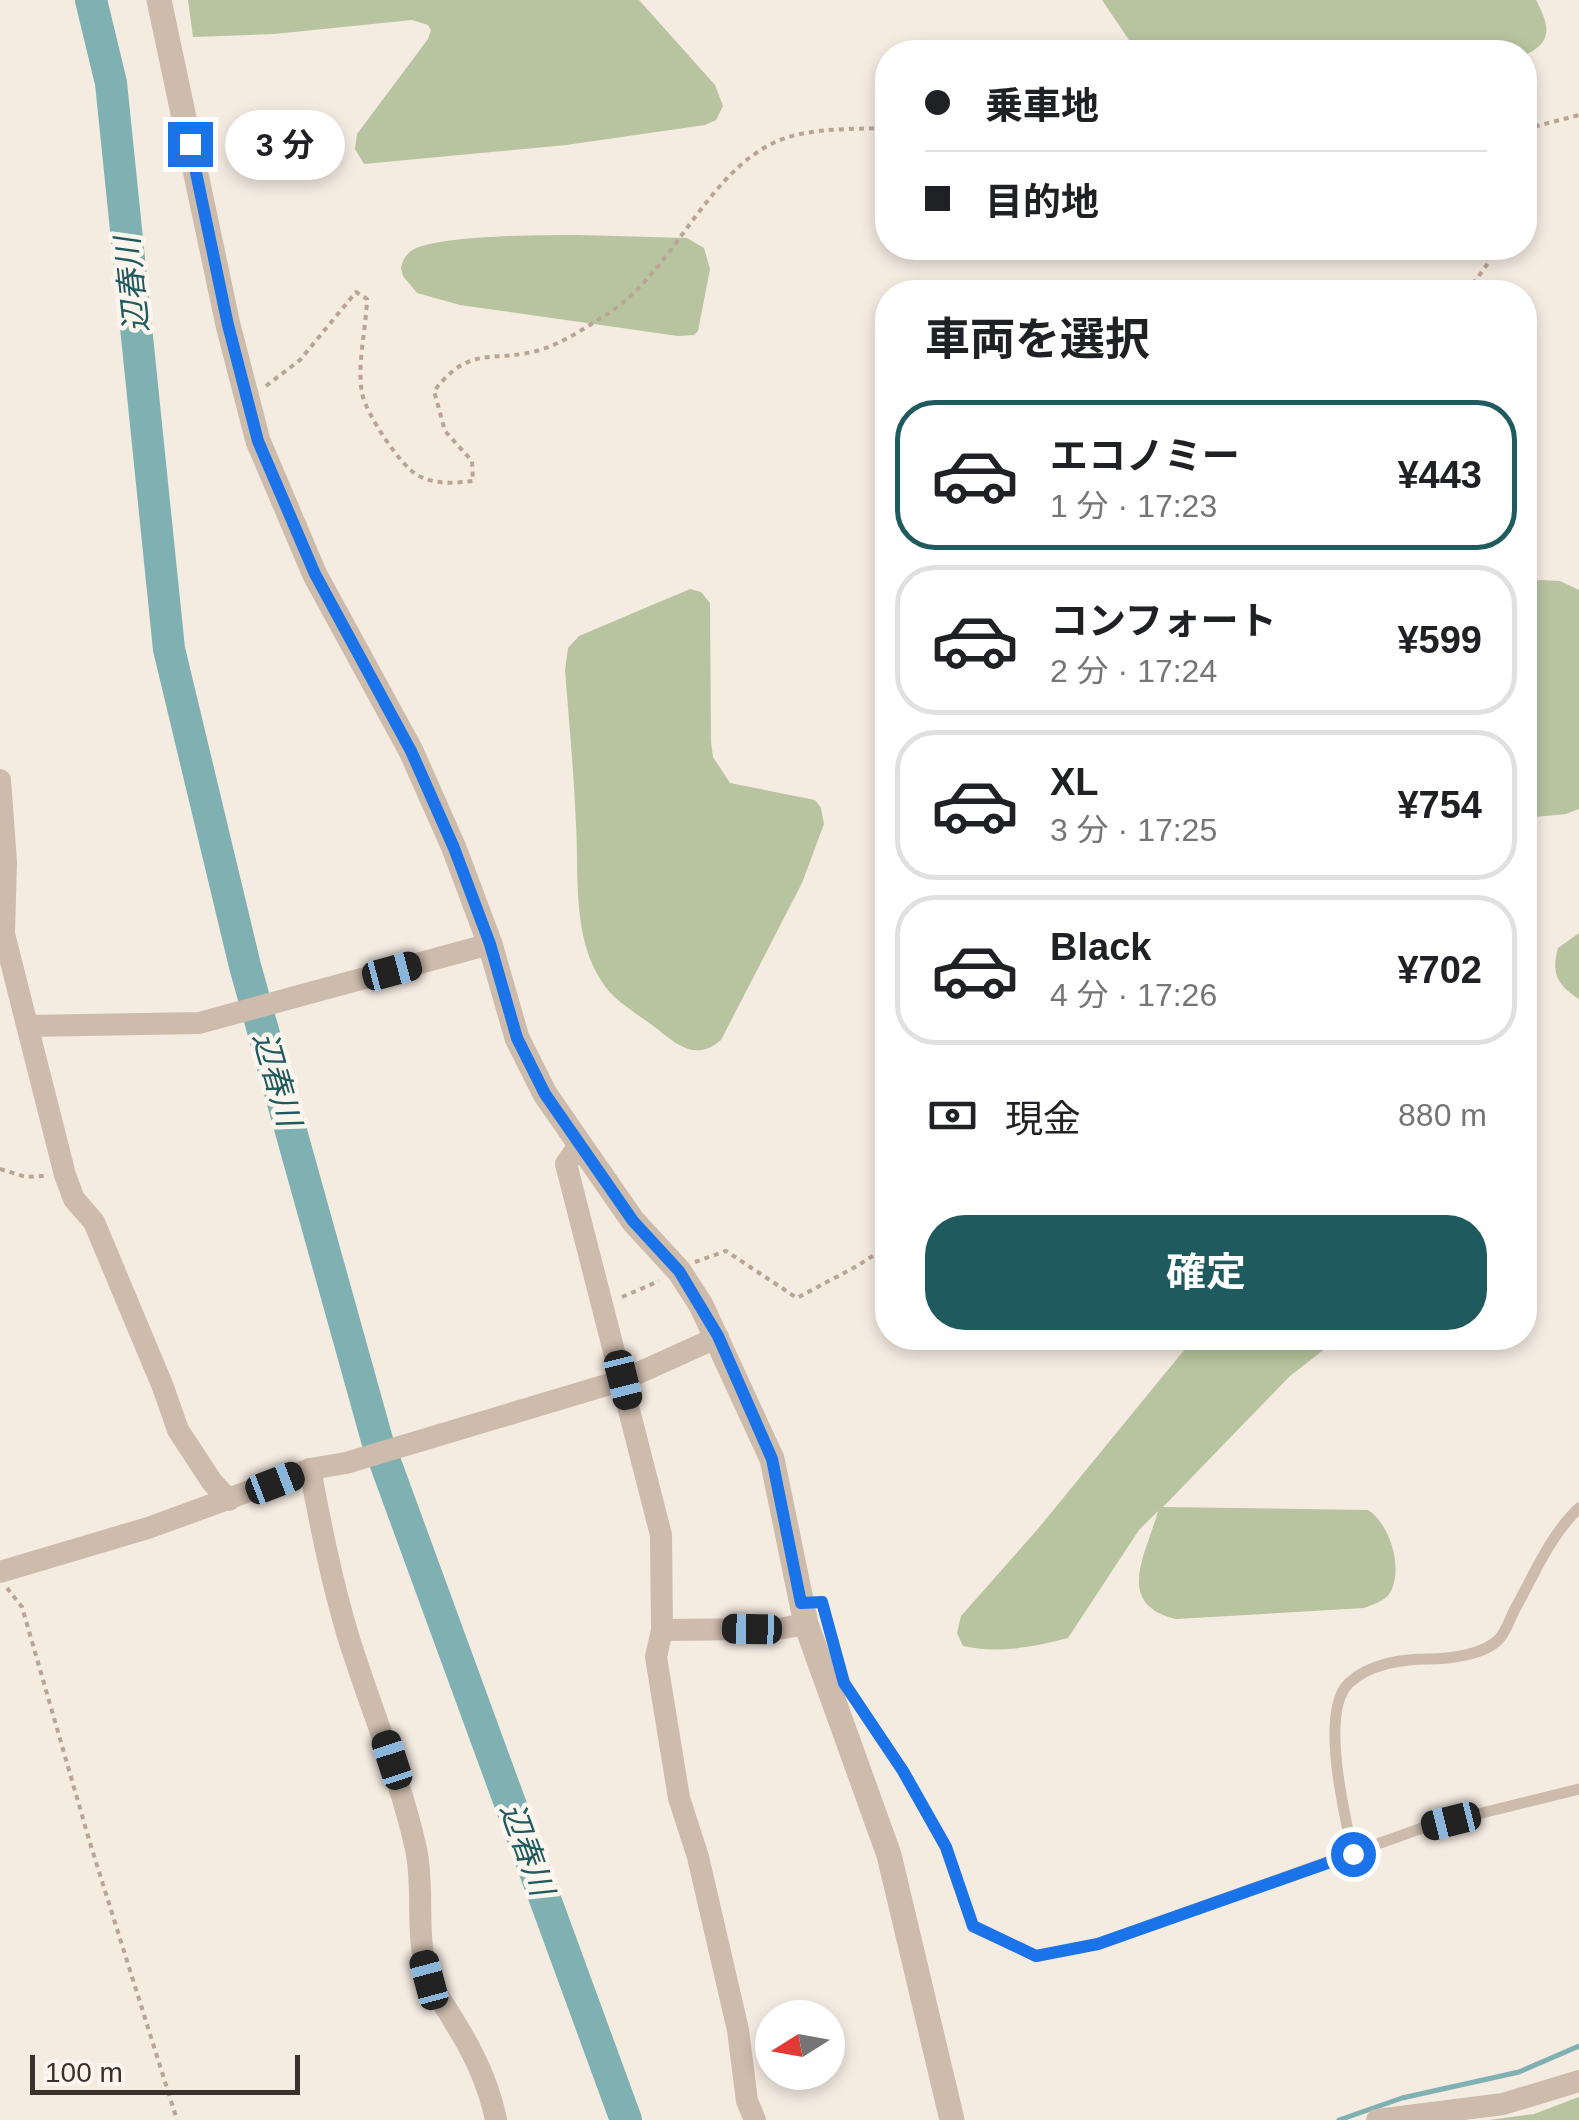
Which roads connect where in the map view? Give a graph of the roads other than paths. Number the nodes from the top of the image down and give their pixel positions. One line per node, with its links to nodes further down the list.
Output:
1 (160, 0): 3 (street)
2 (0, 780): 4 (street)
3 (490, 944): 4 (street); 5 (street)
4 (28, 1026): 9 (street)
5 (579, 1145): 6 (street); 7 (street)
6 (718, 1336): 7 (street); 12 (street)
7 (623, 1380): 8 (street); 13 (street)
8 (310, 1469): 9 (street); 17 (street)
9 (229, 1500): 11 (street)
10 (1579, 1508): 15 (lane)
11 (0, 1575)
12 (804, 1613): 13 (street); 15 (lane); 19 (street)
13 (662, 1630): 18 (street)
14 (1579, 1788): 15 (lane)
15 (1353, 1854)
16 (1579, 2081): 20 (street)
17 (496, 2120)
18 (756, 2120)
19 (952, 2120)
20 (1377, 2120)

